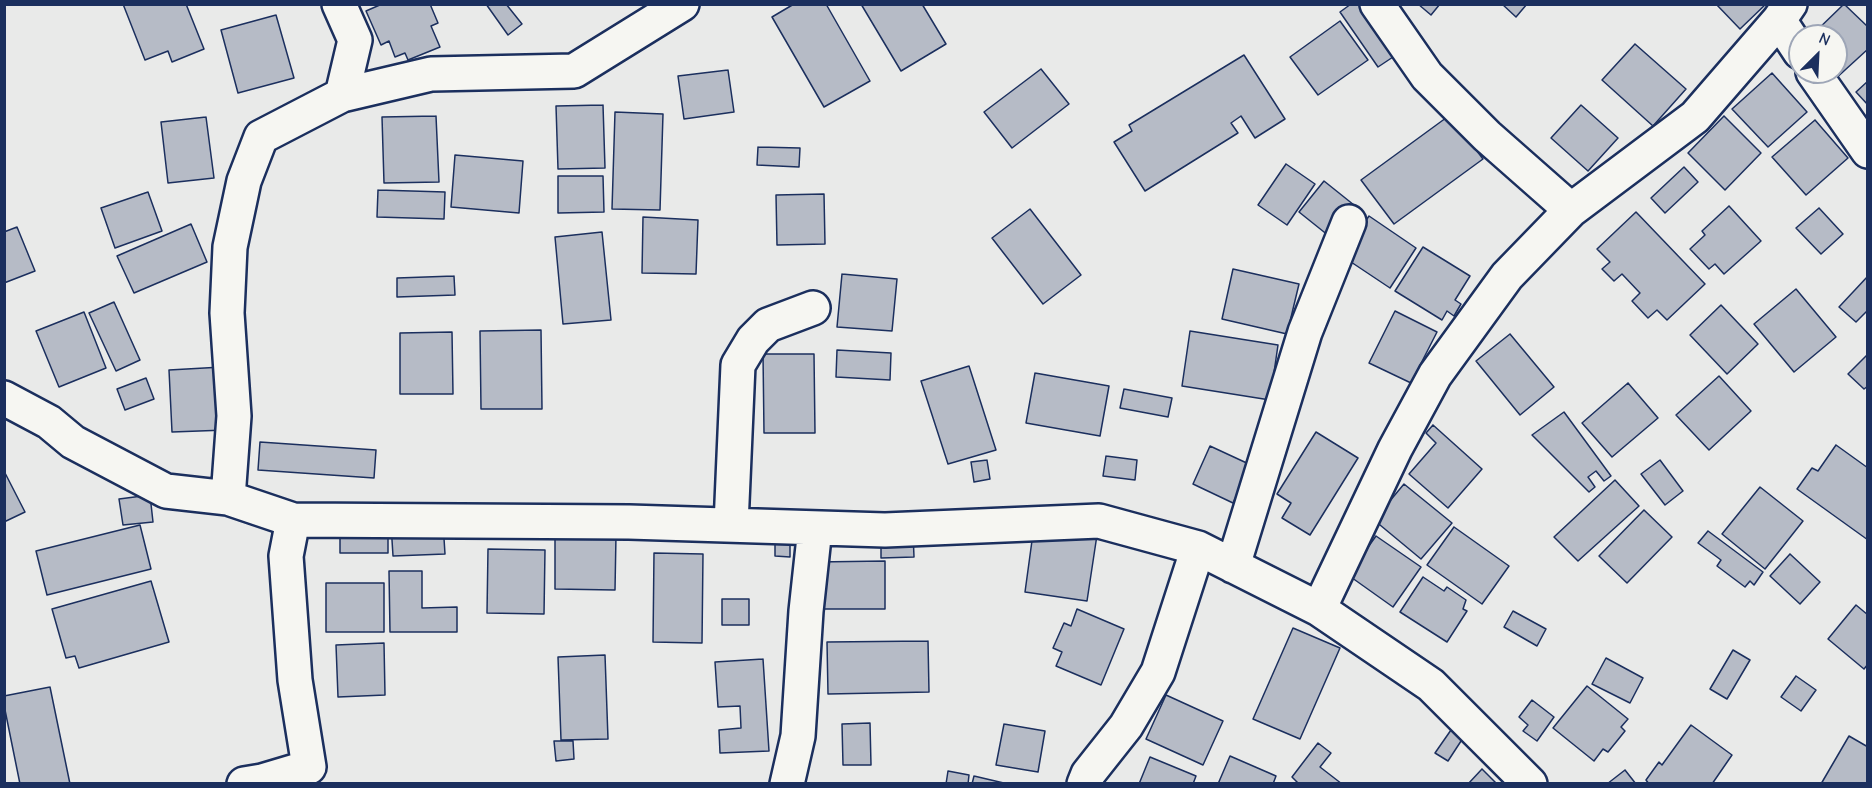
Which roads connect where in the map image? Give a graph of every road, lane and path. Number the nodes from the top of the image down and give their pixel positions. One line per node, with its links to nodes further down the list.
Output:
1 (339, 4): 6 (street)
2 (682, 4): 6 (street)
3 (1377, 4): 8 (street)
4 (1784, 12): 8 (street)
5 (1821, 84): 7 (street)
6 (342, 95): 12 (street)
7 (1868, 151)
8 (1571, 210): 18 (street)
9 (1349, 222): 17 (street)
10 (813, 308): 14 (street)
11 (4, 398): 12 (street)
12 (228, 498): 13 (street)
13 (293, 520): 14 (street); 19 (street)
14 (731, 525): 15 (street)
15 (815, 528): 16 (street); 21 (street)
16 (1198, 548): 17 (street); 22 (street)
17 (1233, 566): 18 (street)
18 (1319, 609): 23 (street)
19 (309, 775): 20 (street)
20 (243, 783)
21 (787, 783)
22 (1084, 783)
23 (1530, 783)

